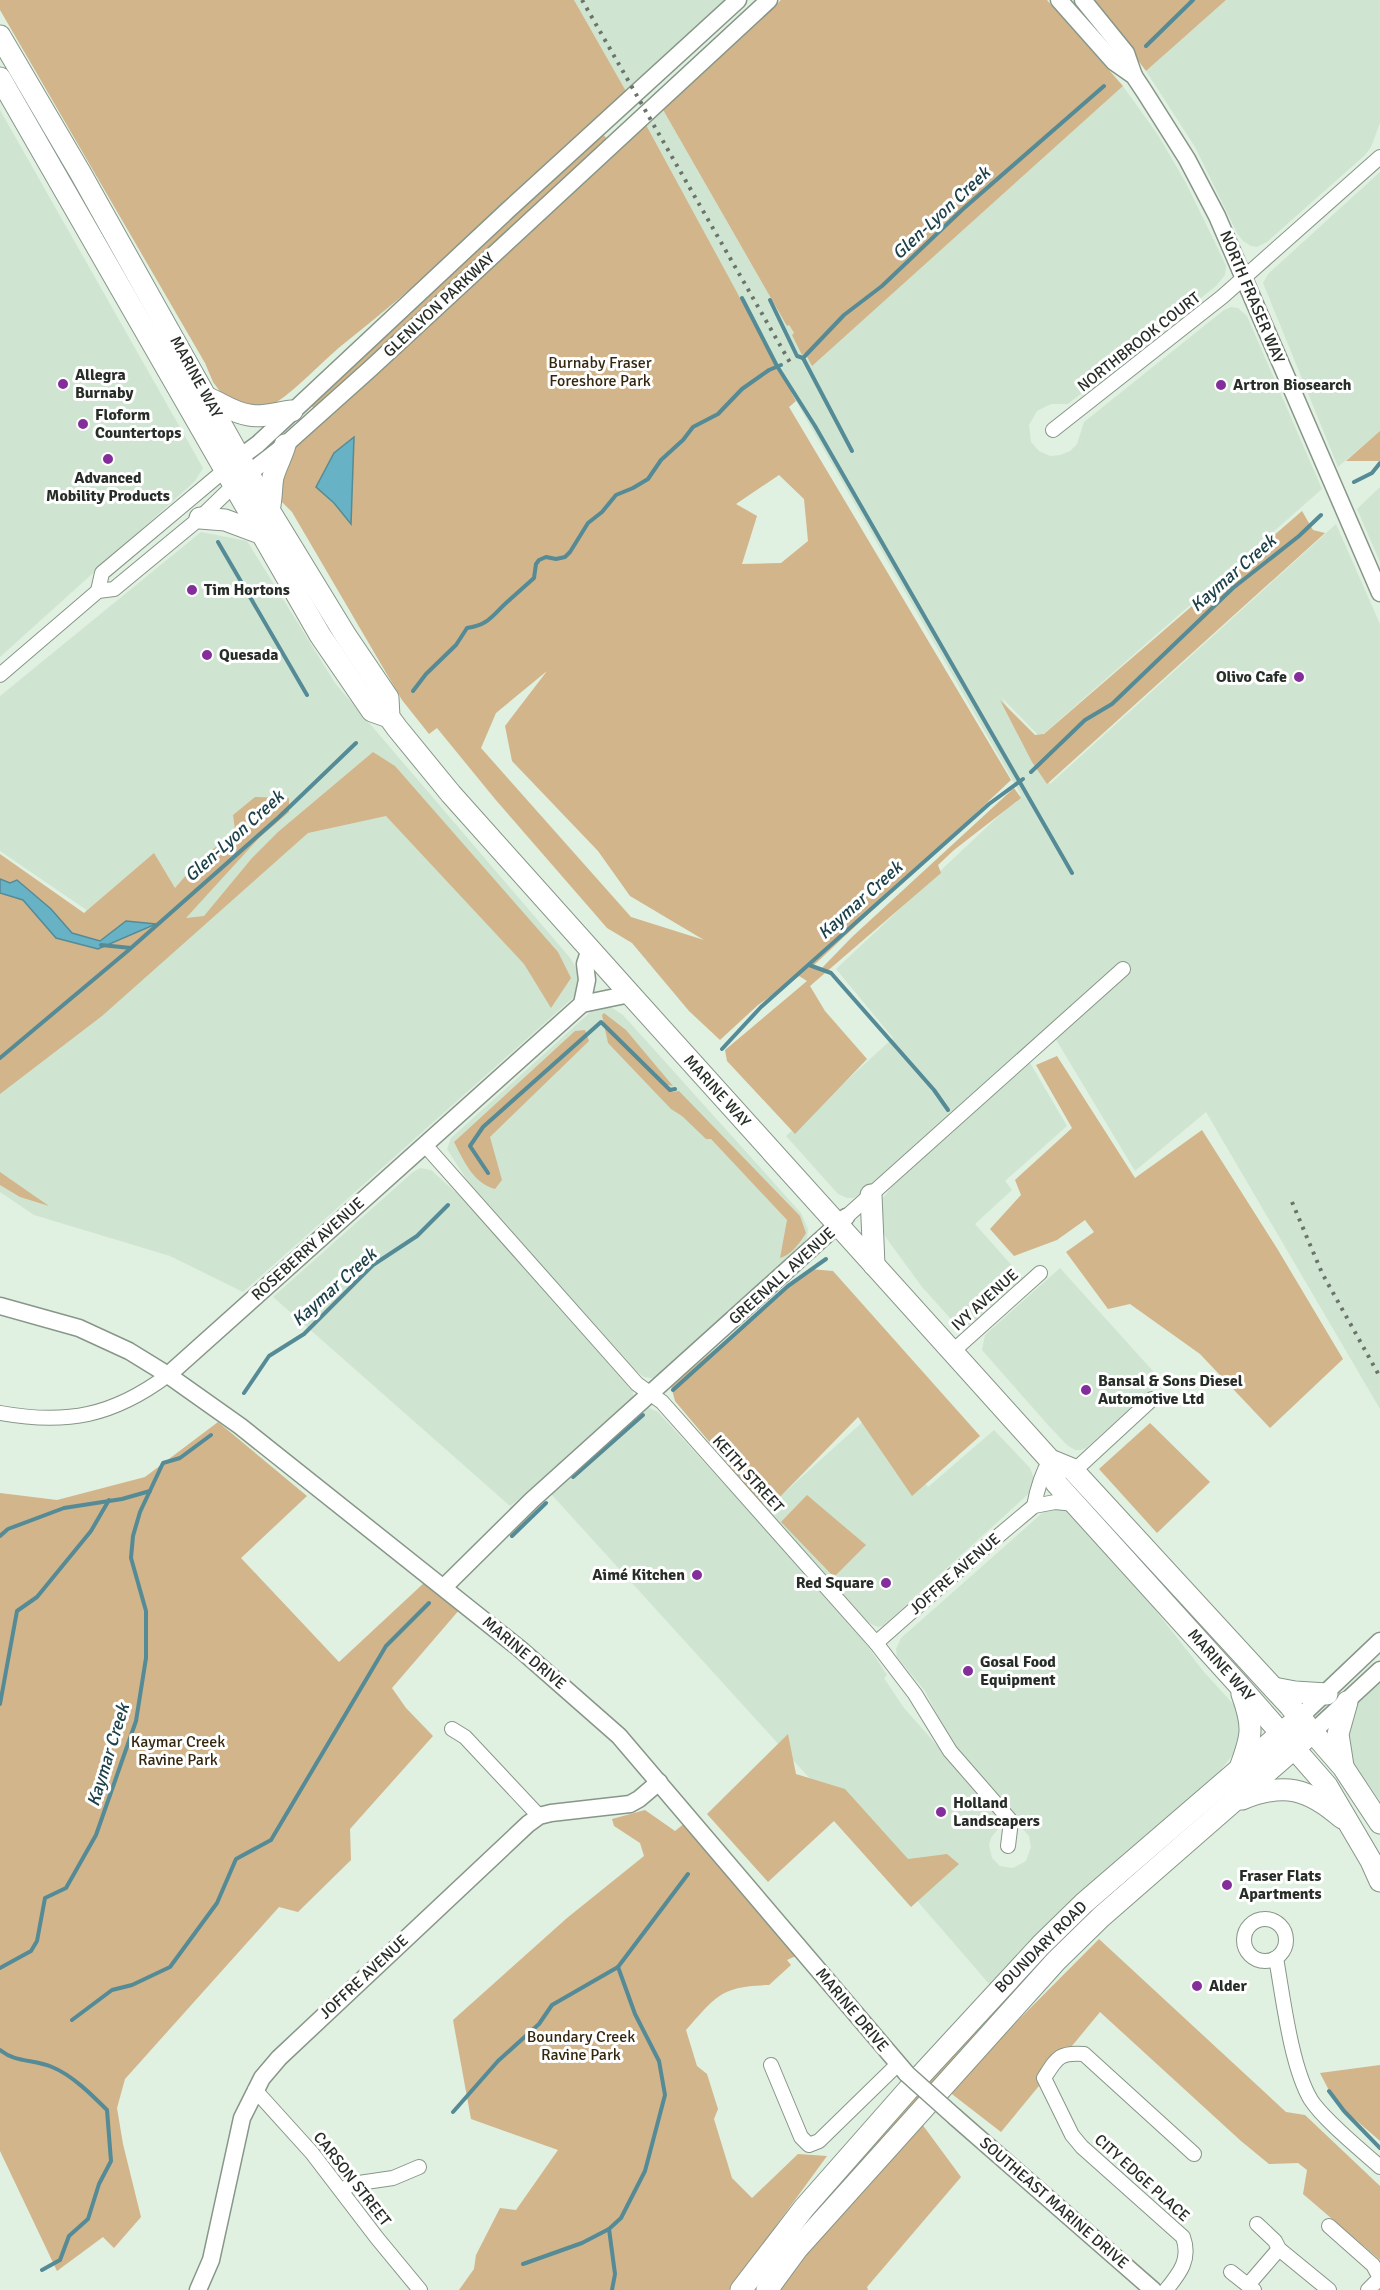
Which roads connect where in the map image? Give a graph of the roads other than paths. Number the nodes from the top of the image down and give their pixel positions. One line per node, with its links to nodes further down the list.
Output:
1 (738, 0): 11 (street, GLENLYON PARKWAY)
2 (769, 0): 13 (street, GLENLYON PARKWAY)
3 (1059, 0): 6 (street, NORTH FRASER WAY)
4 (1083, 0): 6 (street, NORTH FRASER WAY)
5 (0, 36): 10 (main road, MARINE WAY)
6 (1134, 76): 9 (street, NORTH FRASER WAY)
7 (0, 78): 14 (main road, MARINE WAY)
8 (1380, 157): 9 (street, NORTHBROOK COURT)
9 (1243, 277): 12 (street, NORTHBROOK COURT); 19 (street, NORTH FRASER WAY)
10 (208, 398): 11 (main road); 14 (main road, MARINE WAY)
11 (292, 411): 14 (street, GLENLYON PARKWAY)
12 (1053, 430)
13 (285, 445): 14 (street, GLENLYON PARKWAY); 15 (main road)
14 (237, 471): 15 (main road, MARINE WAY); 16 (street, GLENLYON PARKWAY); 17 (main road, MARINE WAY); 18 (street, GLENLYON PARKWAY)
15 (269, 510): 21 (main road, MARINE WAY)
16 (200, 518): 17 (main road); 18 (street, GLENLYON PARKWAY)
17 (260, 533): 21 (main road, MARINE WAY)
18 (98, 591): 20 (street, GLENLYON PARKWAY)
19 (1380, 593)
20 (0, 675)
21 (389, 717): 22 (main road, MARINE WAY)
22 (590, 949): 24 (main road, MARINE WAY); 25 (street)
23 (1123, 969): 27 (street, GREENALL AVENUE)
24 (630, 994): 25 (street); 28 (main road, MARINE WAY)
25 (582, 1004): 26 (street, ROSEBERRY AVENUE)
26 (425, 1145): 33 (street, ROSEBERRY AVENUE); 34 (street, KEITH STREET)
27 (871, 1195): 28 (street, GREENALL AVENUE); 29 (main road)
28 (842, 1221): 29 (main road, MARINE WAY); 34 (street, GREENALL AVENUE)
29 (874, 1265): 32 (main road, MARINE WAY)
30 (1040, 1273): 32 (street, IVY AVENUE)
31 (0, 1306): 33 (street, MARINE DRIVE)
32 (952, 1352): 37 (main road, MARINE WAY)
33 (168, 1375): 36 (street, ROSEBERRY AVENUE); 41 (street, MARINE DRIVE)
34 (651, 1394): 41 (street, GREENALL AVENUE); 43 (street, KEITH STREET)
35 (1152, 1399): 38 (street)
36 (0, 1413)
37 (1050, 1460): 38 (main road, MARINE WAY); 39 (main road, MARINE WAY); 40 (street)
38 (1074, 1471): 46 (main road, MARINE WAY)
39 (1075, 1504): 40 (street); 45 (main road, MARINE WAY)
40 (1034, 1506): 43 (street, JOFFRE AVENUE)
41 (444, 1587): 54 (street, MARINE DRIVE)
42 (1380, 1641): 47 (street, BOUNDARY ROAD)
43 (876, 1643): 59 (street, KEITH STREET)
44 (1380, 1670): 48 (street, BOUNDARY ROAD)
45 (1239, 1684): 51 (main road, MARINE WAY); 53 (main road)
46 (1274, 1688): 47 (main road); 49 (main road, MARINE WAY)
47 (1327, 1694): 49 (street, BOUNDARY ROAD)
48 (1347, 1702): 49 (street, BOUNDARY ROAD); 52 (main road)
49 (1306, 1725): 51 (main road, BOUNDARY ROAD); 52 (main road, MARINE WAY)
50 (452, 1730): 56 (street)
51 (1288, 1741): 53 (main road, BOUNDARY ROAD); 55 (main road, BOUNDARY ROAD); 58 (main road, MARINE WAY)
52 (1343, 1767): 57 (main road, MARINE WAY)
53 (1239, 1771): 77 (main road, BOUNDARY ROAD)
54 (659, 1782): 56 (street); 63 (street, MARINE DRIVE)
55 (1230, 1803): 58 (main road); 78 (main road, BOUNDARY ROAD)
56 (539, 1816): 64 (street, JOFFRE AVENUE)
57 (1380, 1823)
58 (1351, 1827): 60 (main road, MARINE WAY)
59 (1008, 1846)
60 (1380, 1881)
61 (1276, 1958): 68 (street)
62 (771, 2065): 63 (street)
63 (902, 2069): 65 (street, MARINE DRIVE, bridge)
64 (255, 2090): 69 (street, CARSON STREET); 75 (street, JOFFRE AVENUE)
65 (955, 2117): 79 (street, SOUTHEAST MARINE DRIVE)
66 (1194, 2154): 80 (street, CITY EDGE PLACE)
67 (419, 2167): 69 (street)
68 (1380, 2168)
69 (342, 2190): 76 (street, CARSON STREET)
70 (1257, 2224): 72 (street)
71 (1329, 2226): 82 (street)
72 (1279, 2249): 74 (street); 81 (street)
73 (1231, 2272): 74 (street)
74 (1251, 2288)
75 (198, 2290)
76 (420, 2290)
77 (741, 2290)
78 (767, 2290)
79 (1153, 2290)
80 (1166, 2290)
81 (1329, 2290)
82 (1368, 2290)

